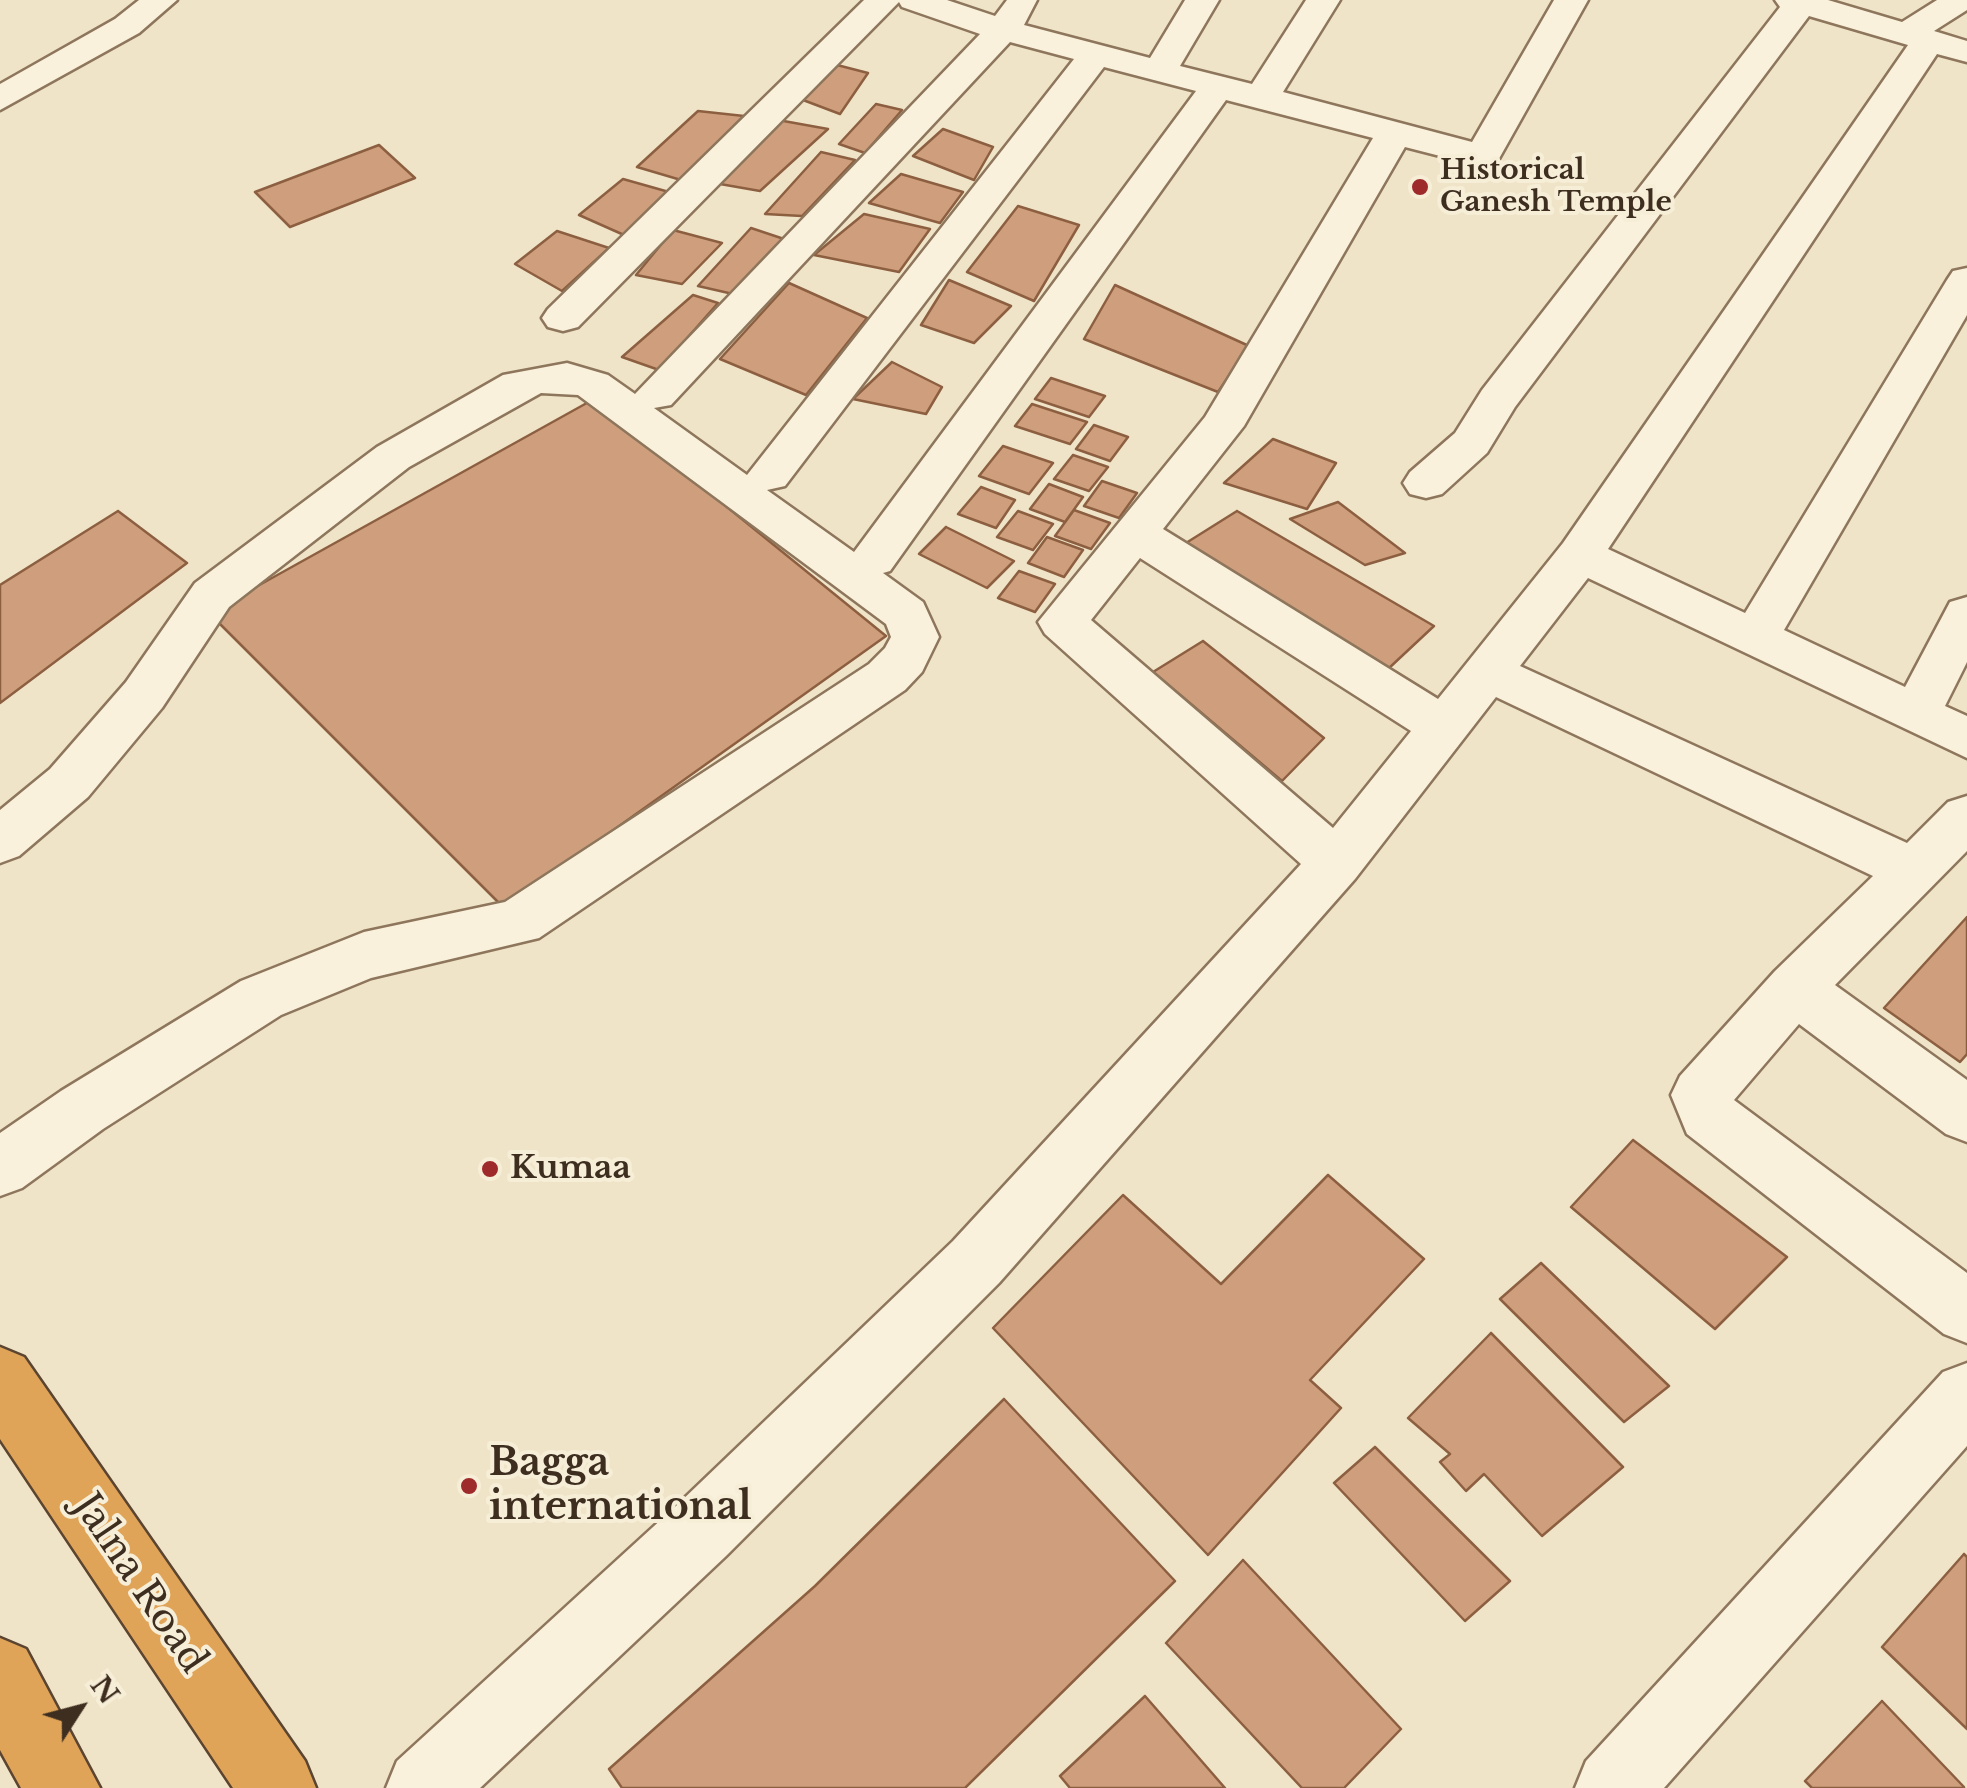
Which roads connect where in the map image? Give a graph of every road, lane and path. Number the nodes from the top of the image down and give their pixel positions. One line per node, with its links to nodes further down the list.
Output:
1 (160, 0): 14 (street)
2 (883, 0): 17 (street)
3 (914, 0): 8 (street)
4 (1202, 0): 11 (street)
5 (1324, 0): 13 (street)
6 (1572, 0): 15 (street)
7 (1796, 2): 9 (street); 20 (street)
8 (1013, 15): 10 (street); 18 (street)
9 (1939, 33): 22 (street)
10 (1096, 54): 11 (street); 19 (street)
11 (1159, 71): 12 (street)
12 (1218, 86): 13 (street); 23 (street)
13 (1261, 98): 15 (street)
14 (0, 99)
15 (1395, 133): 21 (street)
16 (1967, 280): 25 (street)
17 (562, 318)
18 (656, 395)
19 (768, 475)
20 (1426, 483)
21 (1135, 533): 28 (street); 32 (street)
22 (1580, 555): 25 (street); 26 (street)
23 (873, 559)
24 (1967, 614): 27 (street)
25 (1754, 639): 27 (street)
26 (1488, 672): 28 (street); 33 (street)
27 (1916, 713): 29 (street)
28 (1445, 728): 32 (street)
29 (1967, 738)
30 (1967, 817): 33 (street)
31 (0, 841): 36 (street)
32 (1336, 863): 43 (street)
33 (1911, 869): 34 (street)
34 (1795, 988): 35 (street); 37 (street)
35 (1967, 1114)
36 (0, 1168)
37 (1967, 1312)
38 (0, 1380): 42 (highway, Jalna Road)
39 (1967, 1396): 44 (street)
40 (0, 1674): 41 (highway)
41 (62, 1788)
42 (278, 1788)
43 (424, 1788)
44 (1614, 1788)

